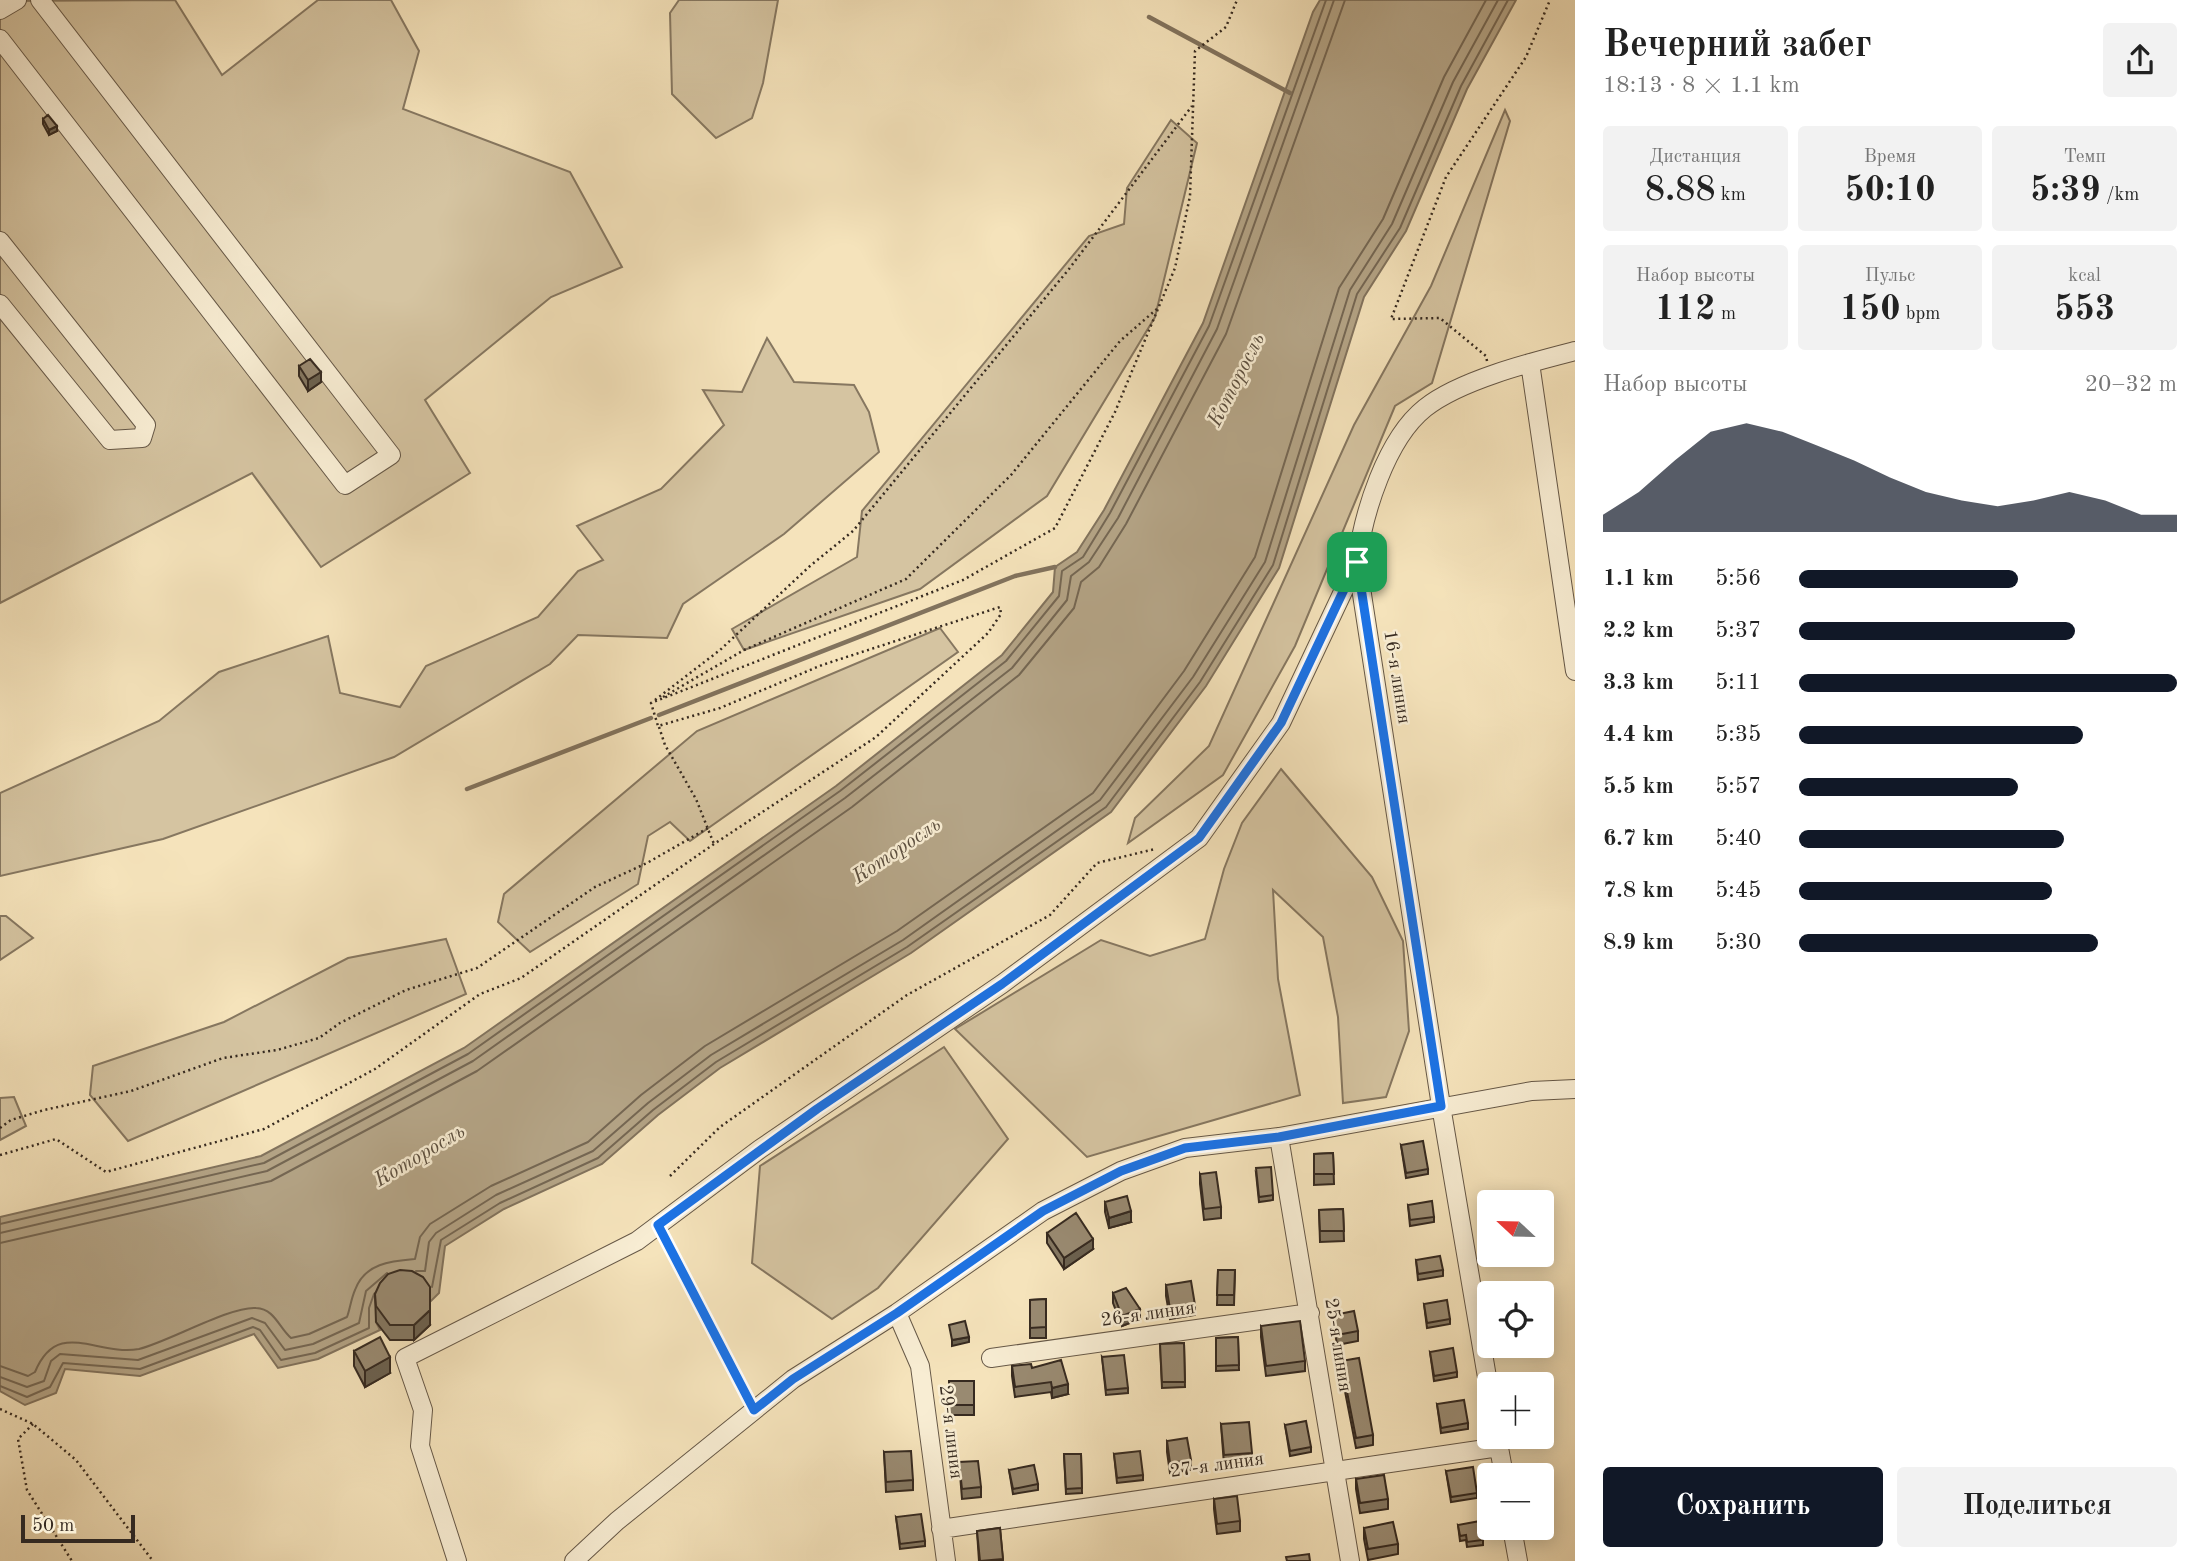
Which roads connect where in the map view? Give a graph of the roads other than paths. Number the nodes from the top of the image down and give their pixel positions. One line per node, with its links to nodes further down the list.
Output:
1 (18, 0): 3 (street)
2 (40, 0): 4 (street)
3 (0, 10)
4 (0, 39)
5 (0, 241): 6 (street)
6 (0, 304)
7 (1575, 351): 8 (street, 16-я линия)
8 (1530, 363): 9 (street, 16-я линия); 10 (street)
9 (1357, 562): 13 (street, 16-я линия); 23 (street)
10 (1567, 564): 11 (street)
11 (1575, 671)
12 (1575, 1089): 13 (street)
13 (1441, 1106): 14 (street); 18 (street, 16-я линия)
14 (1279, 1137): 15 (street); 16 (street, 25-я линия)
15 (897, 1313): 21 (street, 29-я линия); 24 (street)
16 (1310, 1313): 17 (street, 26-я линия); 20 (street, 25-я линия)
17 (991, 1357)
18 (1486, 1372)
19 (1477, 1446): 20 (street, 27-я линия)
20 (1336, 1472): 21 (street, 27-я линия); 26 (street, 25-я линия)
21 (942, 1529): 25 (street, 29-я линия)
22 (1514, 1540): 27 (street)
23 (457, 1561)
24 (574, 1561)
25 (946, 1561)
26 (1350, 1561)
27 (1518, 1561)

